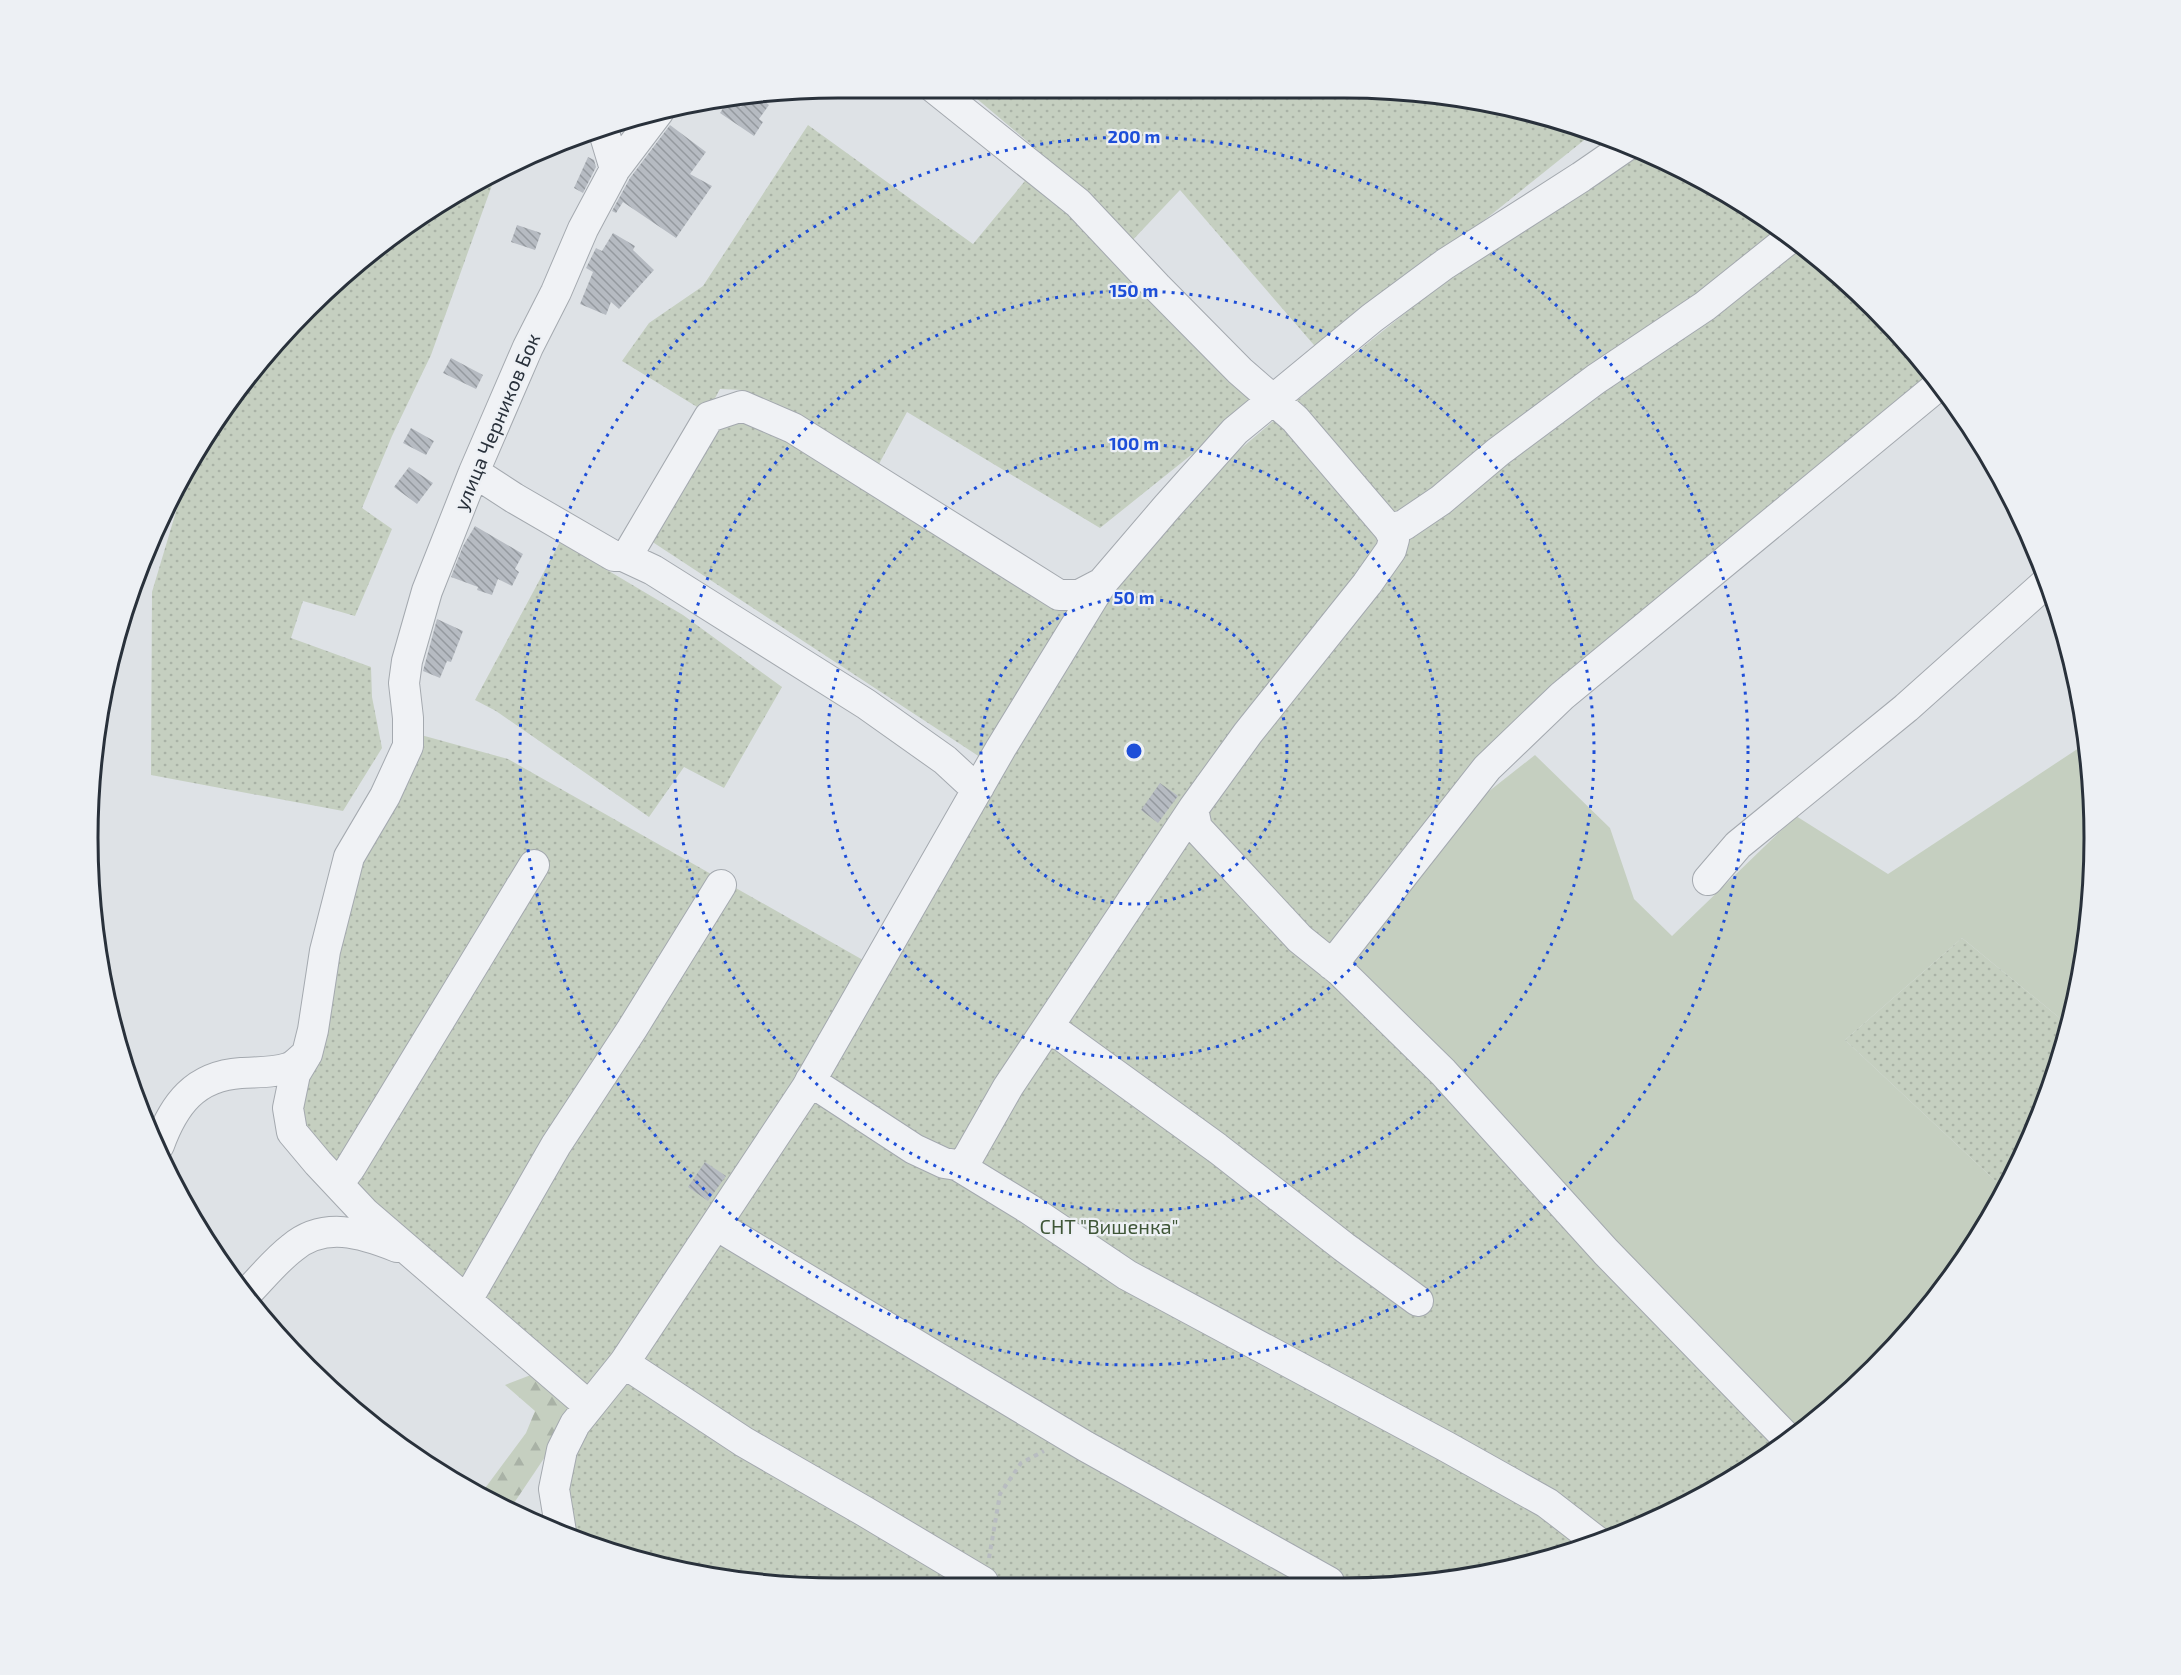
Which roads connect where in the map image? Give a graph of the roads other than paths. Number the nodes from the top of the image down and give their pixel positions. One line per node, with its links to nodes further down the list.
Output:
1 (947, 98): 8 (street)
2 (651, 122): 5 (street, улица Черников Бок)
3 (605, 135): 5 (street)
4 (1619, 151): 8 (street)
5 (615, 169): 9 (street, улица Черников Бок)
6 (1784, 243): 10 (street)
7 (1934, 391): 19 (street)
8 (1274, 399): 10 (street); 12 (street)
9 (474, 472): 11 (street); 21 (street, улица Черников Бок)
10 (1389, 529): 15 (street)
11 (623, 556): 12 (street); 14 (street)
12 (1102, 583): 14 (street)
13 (2040, 588): 17 (street)
14 (979, 787): 22 (street)
15 (1193, 809): 19 (street); 20 (street)
16 (534, 865): 25 (street)
17 (1708, 880)
18 (721, 885): 29 (street)
19 (1332, 965): 33 (street)
20 (1047, 1030): 24 (street); 30 (street)
21 (307, 1054): 23 (street); 25 (street, улица Черников Бок)
22 (810, 1081): 24 (street); 26 (street)
23 (162, 1138)
24 (962, 1168): 35 (street)
25 (338, 1184): 27 (street, улица Черников Бок)
26 (716, 1225): 31 (street); 37 (street)
27 (412, 1253): 28 (street); 29 (street, улица Черников Бок)
28 (251, 1289)
29 (466, 1300): 32 (street, улица Черников Бок)
30 (1418, 1301)
31 (624, 1363): 32 (street); 36 (street)
32 (589, 1406): 34 (street)
33 (1782, 1433)
34 (560, 1523)
35 (1589, 1535)
36 (986, 1572)
37 (1322, 1578)

